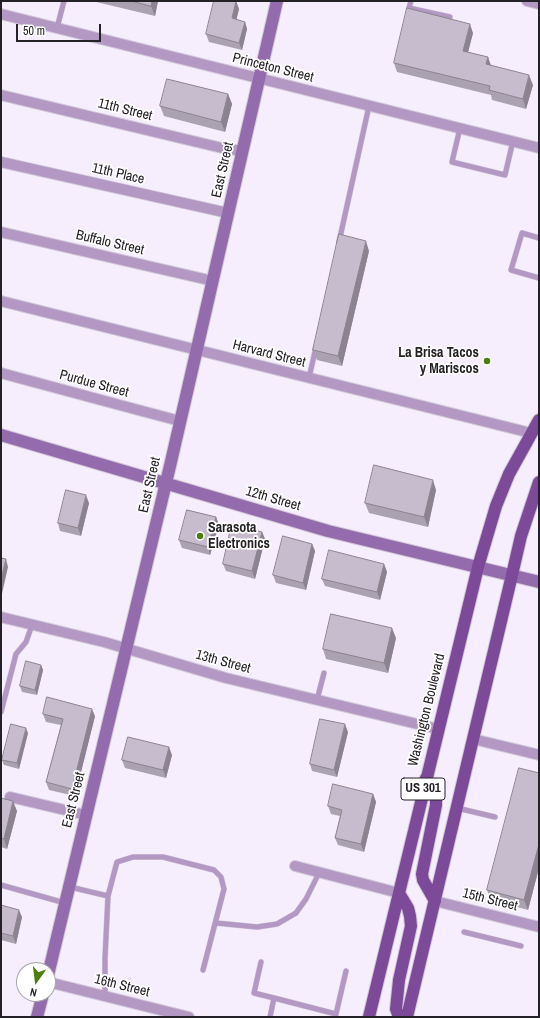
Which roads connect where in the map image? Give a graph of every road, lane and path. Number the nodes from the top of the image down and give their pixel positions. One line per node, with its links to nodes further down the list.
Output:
1 (64, 1): 8 (lane)
2 (277, 1): 9 (street, East Street)
3 (411, 1): 7 (lane)
4 (527, 1): 5 (street)
5 (539, 4)
6 (1, 14): 8 (street, Princeton Street)
7 (450, 17)
8 (57, 28): 9 (street, Princeton Street)
9 (259, 79): 11 (street, Princeton Street); 15 (street, East Street)
10 (1, 95): 15 (street, 11th Street)
11 (369, 106): 12 (street, Princeton Street); 20 (lane)
12 (460, 128): 13 (street, Princeton Street); 13 (lane)
13 (513, 141): 14 (street, Princeton Street)
14 (539, 148)
15 (242, 152): 17 (street, East Street)
16 (1, 162): 17 (street, 11th Place)
17 (228, 213): 22 (street, East Street)
18 (1, 232): 22 (street, Buffalo Street)
19 (539, 238): 21 (lane)
20 (338, 246)
21 (539, 278)
22 (213, 281): 25 (street, East Street)
23 (1, 300): 25 (street, Harvard Street)
24 (318, 339): 27 (lane)
25 (197, 350): 27 (street, Harvard Street); 29 (street, East Street)
26 (1, 373): 29 (street, Purdue Street)
27 (309, 378): 30 (street, Harvard Street)
28 (539, 420): 30 (main road, Washington Boulevard / US 301)
29 (180, 421): 33 (street, East Street)
30 (531, 433): 34 (main road, Washington Boulevard / US 301)
31 (1, 435): 33 (street, 12th Street)
32 (539, 482): 35 (main road, US 301)
33 (166, 484): 34 (street, 12th Street); 39 (street, East Street)
34 (478, 567): 35 (street, 12th Street); 43 (main road, Washington Boulevard / US 301)
35 (512, 575): 36 (street, 12th Street); 44 (main road, US 301)
36 (539, 582)
37 (1, 617): 38 (street, 13th Street)
38 (32, 625): 39 (street, 13th Street); 42 (lane)
39 (126, 648): 41 (street, 13th Street); 49 (street, East Street)
40 (324, 673): 41 (lane)
41 (317, 700): 43 (street, 13th Street)
42 (1, 712)
43 (438, 729): 46 (main road, Washington Boulevard / US 301)
44 (474, 739): 45 (street); 48 (main road, US 301)
45 (539, 755)
46 (426, 778): 55 (main road, Washington Boulevard / US 301); 57 (main road)
47 (10, 797): 49 (street)
48 (457, 808): 50 (lane); 57 (main road, US 301)
49 (86, 815): 54 (street, East Street)
50 (495, 817)
51 (295, 866): 52 (street)
52 (319, 873): 55 (street); 59 (lane)
53 (1, 885): 58 (lane)
54 (69, 887): 56 (lane); 58 (street, East Street)
55 (399, 893): 75 (main road, Washington Boulevard / US 301); 76 (main road)
56 (108, 896): 59 (lane); 68 (lane)
57 (435, 901): 60 (street, 15th Street); 77 (main road, US 301)
58 (65, 903): 63 (street, East Street)
59 (216, 923): 65 (lane)
60 (539, 927)
61 (464, 932): 62 (lane)
62 (521, 946)
63 (51, 962)
64 (261, 962): 69 (lane)
65 (204, 970)
66 (346, 970): 71 (lane)
67 (56, 984): 68 (street, 16th Street)
68 (105, 996): 73 (street, 16th Street)
69 (274, 998): 71 (lane); 74 (lane)
70 (41, 1002): 72 (street)
71 (336, 1015)
72 (37, 1017)
73 (187, 1017)
74 (270, 1017)
75 (369, 1017)
76 (399, 1017)
77 (407, 1017)

